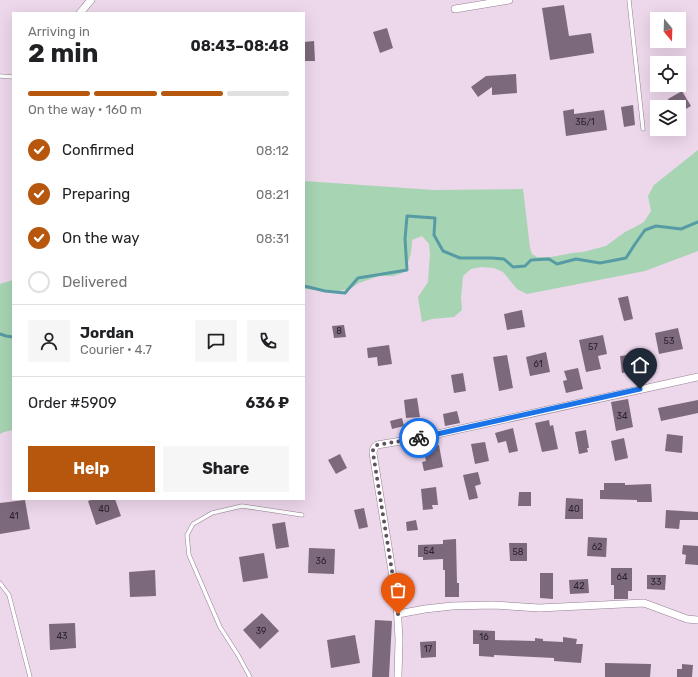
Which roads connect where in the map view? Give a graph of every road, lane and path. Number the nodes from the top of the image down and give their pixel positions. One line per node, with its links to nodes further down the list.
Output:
1 (91, 0): 5 (street)
2 (509, 0): 4 (street)
3 (629, 0): 8 (lane)
4 (455, 9)
5 (81, 12)
6 (0, 76): 7 (lane)
7 (12, 77)
8 (643, 129)
9 (698, 377): 12 (street)
10 (302, 515): 15 (lane)
11 (0, 583): 14 (lane)
12 (398, 614): 13 (street); 16 (street)
13 (698, 620)
14 (30, 677)
15 (250, 677)
16 (398, 677)

